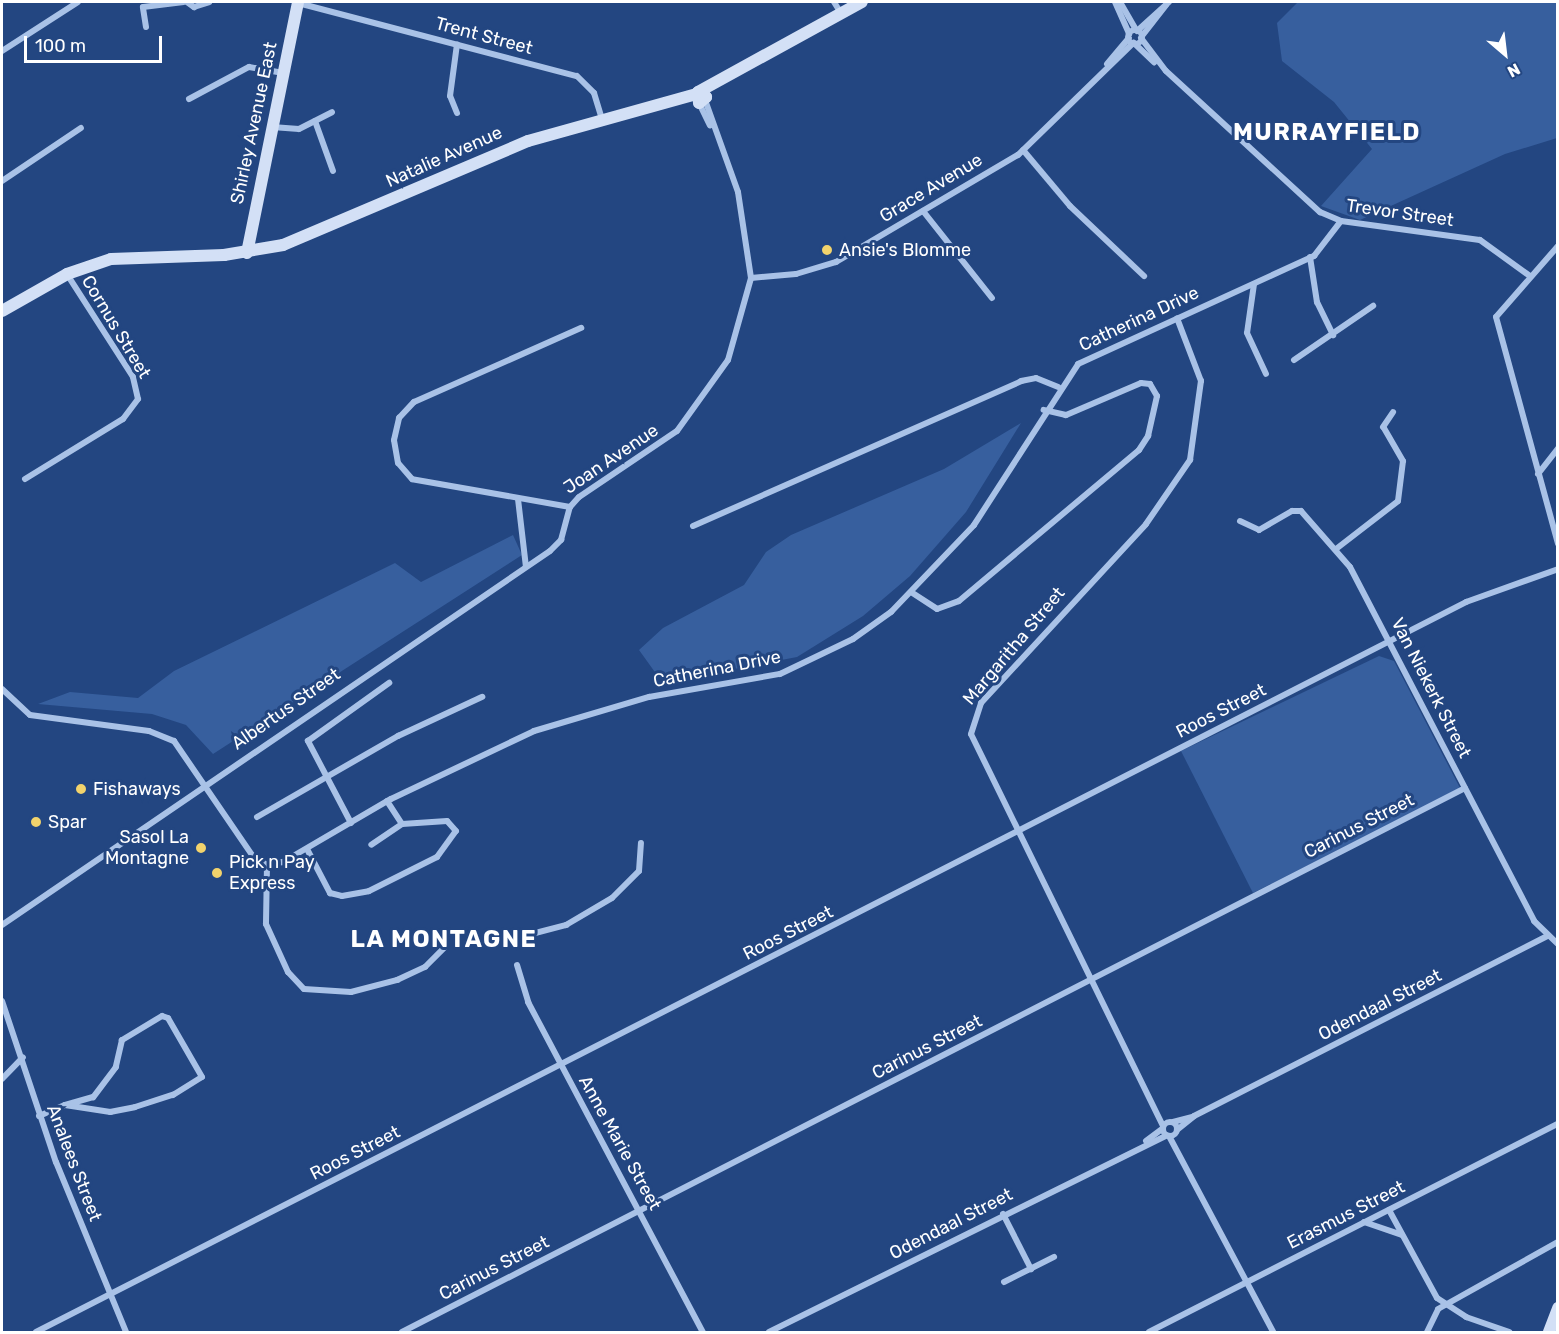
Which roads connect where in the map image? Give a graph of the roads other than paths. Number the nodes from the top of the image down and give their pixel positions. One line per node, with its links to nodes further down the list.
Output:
1 (78, 2): 14 (street)
2 (186, 2): 3 (street); 11 (street)
3 (209, 2)
4 (297, 2): 13 (street, Trent Street); 15 (street, Shirley Avenue East)
5 (834, 2): 10 (street)
6 (862, 2): 10 (street)
7 (1115, 2): 12 (street, Trevor Street)
8 (1120, 2): 12 (street, Trevor Street)
9 (1168, 2): 12 (street, Grace Avenue)
10 (841, 14): 16 (street)
11 (146, 27)
12 (1135, 37): 24 (street, Grace Avenue); 28 (street, Trevor Street)
13 (457, 44): 19 (street); 21 (street, Trent Street)
14 (2, 51)
15 (283, 73): 17 (street); 22 (street, Shirley Avenue East)
16 (701, 98): 21 (street, Natalie Avenue); 35 (street, Joan Avenue)
17 (189, 99)
18 (332, 112): 20 (street)
19 (457, 113)
20 (315, 121): 22 (street); 25 (street)
21 (603, 121): 30 (street, Natalie Avenue)
22 (272, 127): 30 (street, Shirley Avenue East)
23 (81, 128): 26 (street)
24 (1023, 150): 27 (street, Grace Avenue); 33 (street)
25 (333, 171)
26 (2, 181)
27 (923, 211): 35 (street, Grace Avenue); 37 (street)
28 (1341, 221): 31 (street, Catherina Drive); 34 (street, Trevor Street)
29 (1557, 246): 34 (street)
30 (247, 253): 32 (street, Natalie Avenue)
31 (1310, 258): 36 (street, Catherina Drive); 42 (street)
32 (67, 274): 39 (street, Natalie Avenue); 50 (street, Cornus Street)
33 (1144, 276)
34 (1530, 276): 49 (street)
35 (751, 279): 52 (street, Joan Avenue)
36 (1254, 284): 40 (street, Catherina Drive); 44 (street)
37 (992, 298)
38 (1373, 306): 42 (street)
39 (2, 310)
40 (1177, 318): 45 (street, Catherina Drive); 71 (street, Margaritha Street)
41 (581, 328): 51 (street, Joan Avenue)
42 (1333, 335): 43 (street)
43 (1294, 360)
44 (1266, 374)
45 (1058, 387): 46 (street, Catherina Drive); 54 (street)
46 (1044, 410): 59 (street, Catherina Drive); 59 (street)
47 (1393, 412): 56 (street)
48 (1557, 448): 49 (street)
49 (1538, 474): 55 (street)
50 (25, 479)
51 (518, 499): 52 (street, Joan Avenue); 57 (street)
52 (570, 507): 57 (street, Albertus Street)
53 (1240, 521): 56 (street, Van Niekerk Street)
54 (693, 526)
55 (1557, 544)
56 (1335, 549): 60 (street, Van Niekerk Street)
57 (526, 567): 65 (street, Albertus Street)
58 (1557, 569): 60 (street, Roos Street)
59 (911, 592): 67 (street, Catherina Drive)
60 (1390, 641): 66 (street, Van Niekerk Street); 71 (street, Roos Street)
61 (389, 683): 64 (street)
62 (2, 689): 65 (street)
63 (482, 697): 64 (street)
64 (327, 777): 68 (street); 69 (street)
65 (208, 787): 75 (street); 76 (street, Albertus Street)
66 (1465, 788): 77 (street, Van Niekerk Street); 82 (street, Carinus Street)
67 (387, 801): 69 (street, Catherina Drive); 70 (street)
68 (257, 817)
69 (351, 823): 74 (street, Catherina Drive)
70 (402, 824): 73 (street); 74 (street)
71 (1017, 832): 82 (street, Margaritha Street); 85 (street, Roos Street)
72 (641, 843): 78 (street)
73 (371, 845)
74 (308, 849): 75 (street, Catherina Drive)
75 (267, 865): 80 (street)
76 (2, 925)
77 (1547, 936): 79 (street, Van Niekerk Street); 90 (street, Odendaal Street)
78 (520, 937)
79 (1557, 944)
80 (444, 948)
81 (517, 965): 85 (street, Anne Marie Street)
82 (1092, 980): 87 (street, Margaritha Street); 97 (street, Carinus Street)
83 (2, 1001): 84 (street, Analees Street)
84 (23, 1057): 86 (street); 89 (street, Analees Street)
85 (560, 1065): 97 (street, Anne Marie Street); 106 (street, Roos Street)
86 (2, 1079)
87 (1156, 1104): 91 (street, Margaritha Street); 93 (street, Margaritha Street)
88 (65, 1105): 88 (street); 89 (street)
89 (39, 1116): 106 (street, Analees Street)
90 (1194, 1116): 91 (street, Odendaal Street); 94 (street, Odendaal Street)
91 (1171, 1122): 93 (street, Odendaal Street); 94 (street, Margaritha Street)
92 (1557, 1124): 96 (street, Erasmus Street)
93 (1163, 1127): 94 (street, Margaritha Street); 95 (street, Odendaal Street)
94 (1172, 1134): 95 (street, Odendaal Street); 105 (street)
95 (1146, 1141): 98 (street, Odendaal Street)
96 (1389, 1210): 99 (street, Erasmus Street); 100 (street)
97 (640, 1211): 111 (street, Carinus Street); 112 (street, Anne Marie Street)
98 (1003, 1214): 103 (street); 113 (street, Odendaal Street)
99 (1364, 1222): 100 (street); 105 (street, Erasmus Street)
100 (1402, 1235): 107 (street)
101 (1557, 1242): 107 (street)
102 (1054, 1257): 103 (street)
103 (1031, 1269): 104 (street)
104 (1004, 1282)
105 (1247, 1282): 114 (street, Erasmus Street); 115 (street)
106 (110, 1295): 109 (street, Roos Street); 110 (street, Analees Street)
107 (1446, 1304): 116 (street); 117 (street)
108 (1557, 1308): 118 (street)
109 (36, 1332)
110 (126, 1332)
111 (402, 1332)
112 (703, 1332)
113 (769, 1332)
114 (1149, 1332)
115 (1273, 1332)
116 (1427, 1332)
117 (1509, 1332)
118 (1549, 1332)

